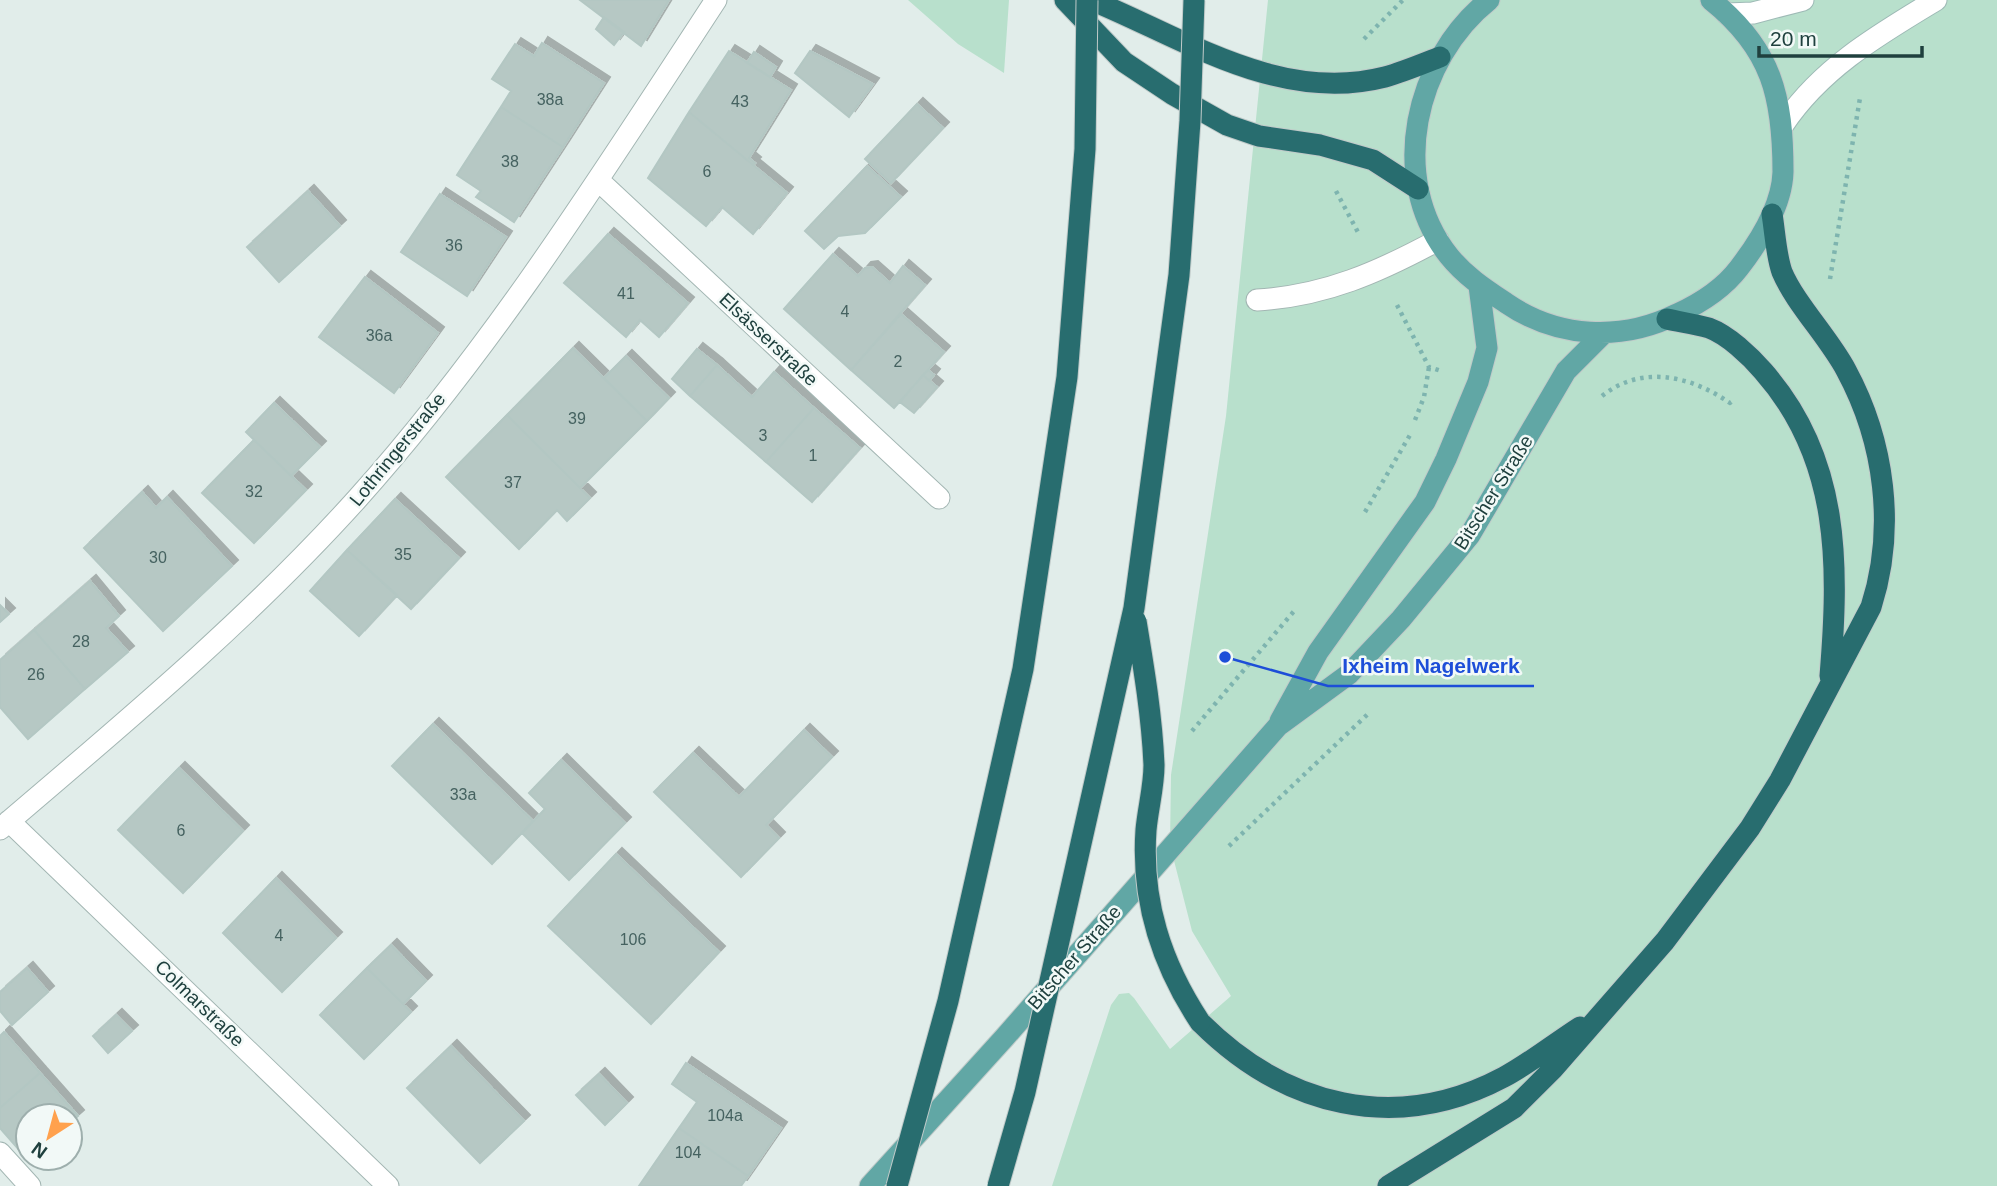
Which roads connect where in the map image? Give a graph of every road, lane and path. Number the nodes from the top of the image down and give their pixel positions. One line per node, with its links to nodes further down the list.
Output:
1 (716, 0): 12 (street, Lothringerstraße)
2 (1065, 0): 13 (highway)
3 (1089, 0): 10 (highway); 31 (highway, bridge)
4 (1194, 0): 22 (highway, bridge)
5 (1489, 0): 10 (main road)
6 (1803, 0): 8 (street)
7 (1936, 0): 9 (street)
8 (1719, 7): 11 (main road)
9 (1849, 55): 11 (street); 18 (path)
10 (1440, 57): 13 (main road)
11 (1783, 125): 14 (main road)
12 (598, 180): 21 (street, Elsässerstraße); 25 (street, Lothringerstraße)
13 (1418, 189): 15 (main road)
14 (1772, 214): 18 (highway); 19 (main road)
15 (1438, 240): 16 (main road); 17 (street)
16 (1479, 286): 20 (main road); 24 (main road, Bitscher Straße)
17 (1258, 300)
18 (1809, 311): 23 (highway)
19 (1667, 319): 20 (main road); 23 (highway)
20 (1604, 333): 24 (main road, Bitscher Straße)
21 (939, 498)
22 (1134, 608): 26 (highway, bridge); 32 (highway, bridge)
23 (1829, 685): 26 (highway)
24 (1278, 726): 30 (main road, Bitscher Straße)
25 (5, 825): 29 (street, Colmarstraße)
26 (1602, 1012): 33 (highway)
27 (0, 1153): 28 (street)
28 (30, 1186)
29 (388, 1186)
30 (870, 1186)
31 (897, 1186)
32 (998, 1186)
33 (1388, 1186)

